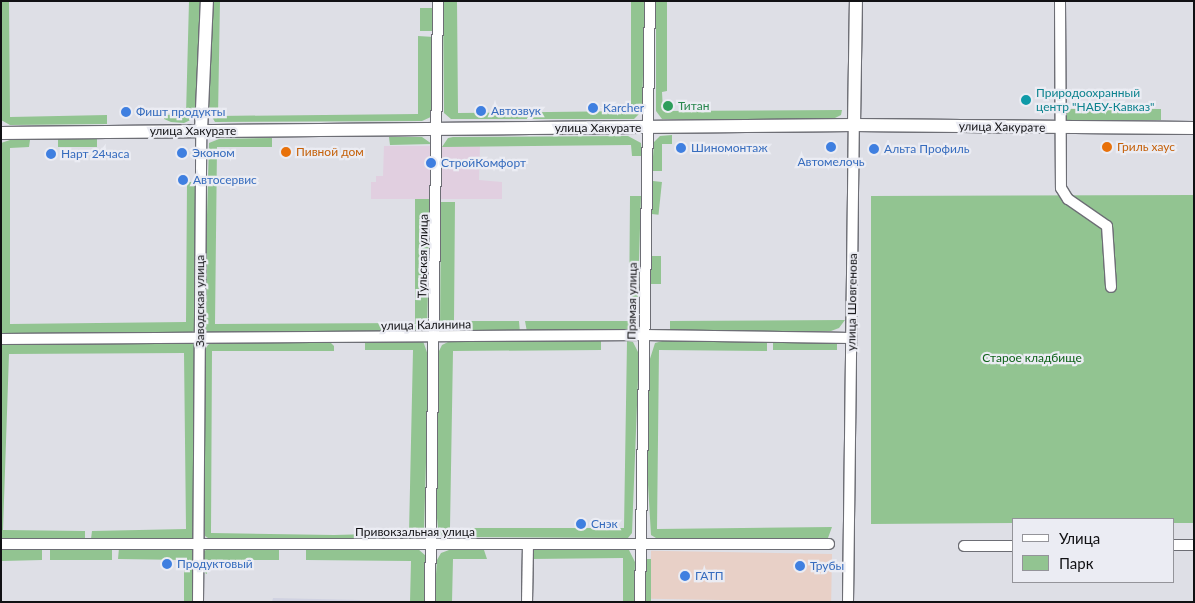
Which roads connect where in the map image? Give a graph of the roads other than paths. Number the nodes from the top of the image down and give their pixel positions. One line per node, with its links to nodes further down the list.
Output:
1 (207, 1): 11 (main road, Заводская улица)
2 (438, 1): 10 (street, Тульская улица)
3 (650, 1): 7 (street, Прямая улица)
4 (856, 1): 6 (main road, улица Шовгенова)
5 (1060, 1): 8 (street)
6 (854, 125): 7 (main road, улица Хакурате); 8 (main road, улица Хакурате); 17 (street, улица Шовгенова)
7 (648, 127): 10 (main road, улица Хакурате); 14 (street, Прямая улица)
8 (1060, 128): 9 (main road, улица Хакурате); 13 (street)
9 (1194, 128)
10 (438, 129): 11 (main road, улица Хакурате); 16 (street, Тульская улица)
11 (201, 131): 12 (main road, улица Хакурате); 15 (street, Заводская улица)
12 (1, 133)
13 (1111, 287)
14 (644, 335): 16 (street, улица Калинина); 17 (street, улица Калинина); 23 (street, Прямая улица)
15 (200, 338): 16 (street, улица Калинина); 18 (street, улица Калинина); 20 (street, Заводская улица)
16 (434, 338): 21 (street, Тульская улица)
17 (852, 338): 33 (street, улица Шовгенова)
18 (1, 339)
19 (1, 544): 20 (street, Привокзальная улица)
20 (199, 544): 21 (street, Привокзальная улица); 29 (street, Заводская улица)
21 (431, 544): 22 (street, Привокзальная улица); 30 (street, Тульская улица)
22 (528, 544): 23 (street, Привокзальная улица); 31 (street)
23 (642, 544): 24 (street, Привокзальная улица); 32 (street, Прямая улица)
24 (829, 544)
25 (964, 546): 26 (street)
26 (1012, 546)
27 (1175, 546): 28 (street)
28 (1194, 546)
29 (198, 602)
30 (430, 602)
31 (527, 602)
32 (640, 602)
33 (848, 602)

